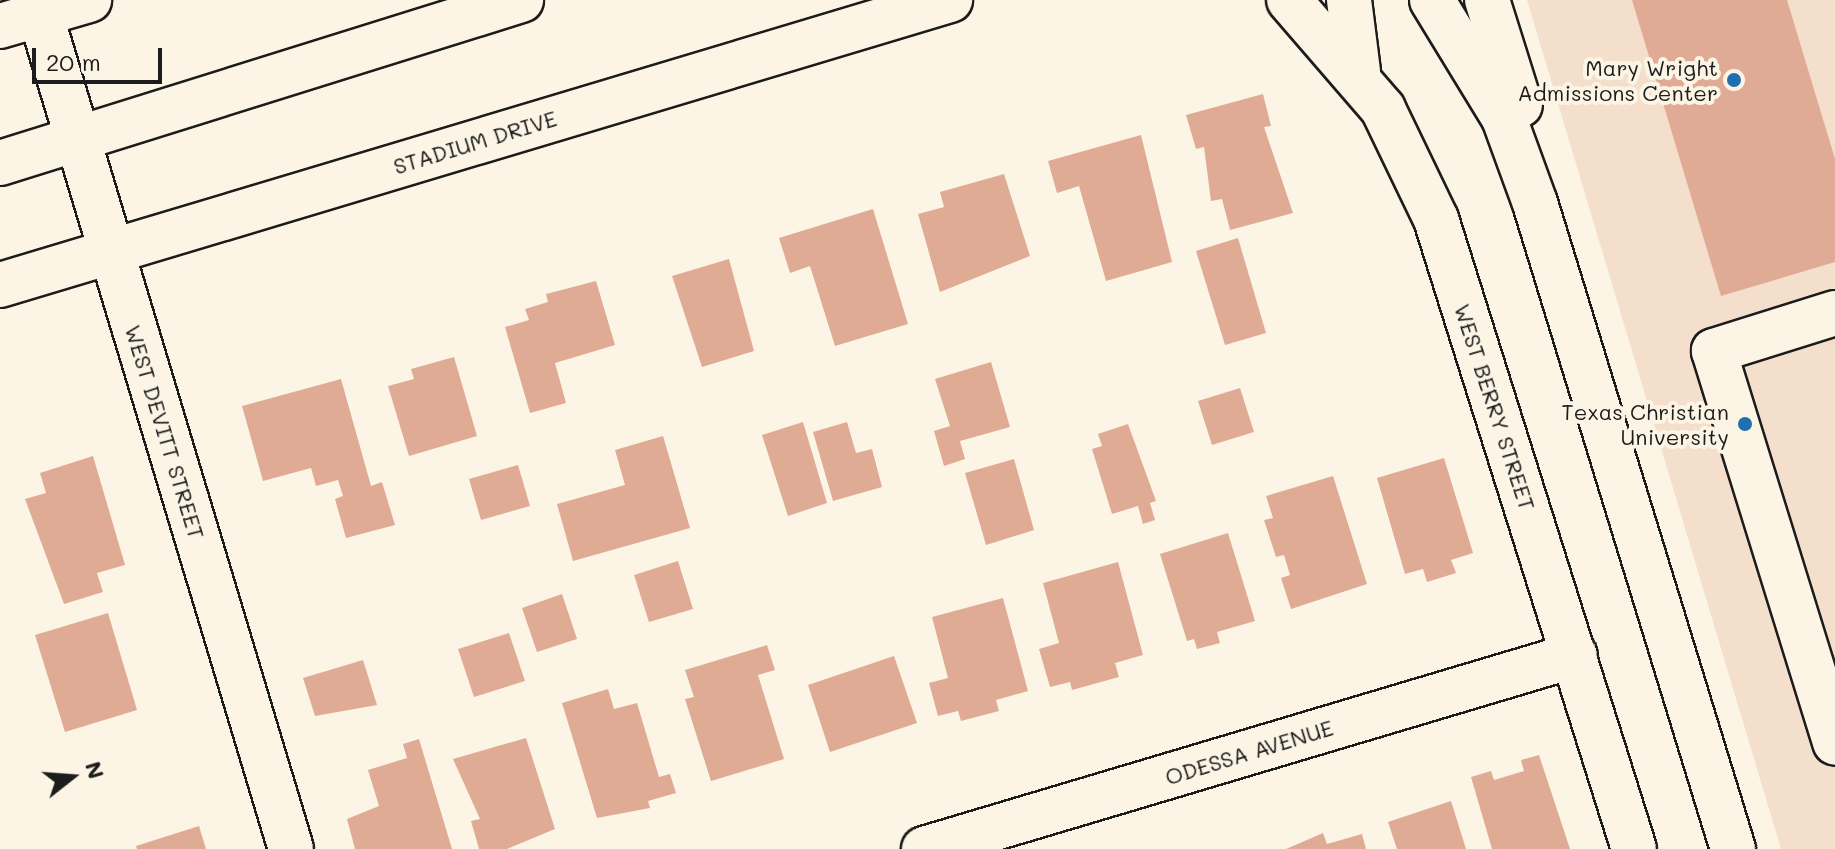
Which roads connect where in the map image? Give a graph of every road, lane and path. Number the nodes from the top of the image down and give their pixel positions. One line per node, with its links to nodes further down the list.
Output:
1 (89, 0): 8 (main road)
2 (521, 0): 10 (main road)
3 (950, 0): 12 (main road, STADIUM DRIVE)
4 (1289, 0): 9 (main road, WEST BERRY STREET)
5 (1349, 0): 9 (main road)
6 (1432, 0): 14 (main road)
7 (1487, 0): 14 (main road)
8 (25, 14): 10 (main road, WEST DEVITT STREET)
9 (1358, 71): 16 (main road, WEST BERRY STREET)
10 (82, 140): 11 (main road); 12 (main road, WEST DEVITT STREET)
11 (0, 163)
12 (110, 252): 13 (main road, STADIUM DRIVE); 18 (main road, WEST DEVITT STREET)
13 (0, 285)
14 (1564, 294): 21 (main road)
15 (1835, 314): 17 (main road)
16 (1575, 655): 19 (main road, ODESSA AVENUE); 20 (main road, WEST BERRY STREET)
17 (1835, 743)
18 (291, 849)
19 (924, 849)
20 (1634, 849)
21 (1733, 849)

